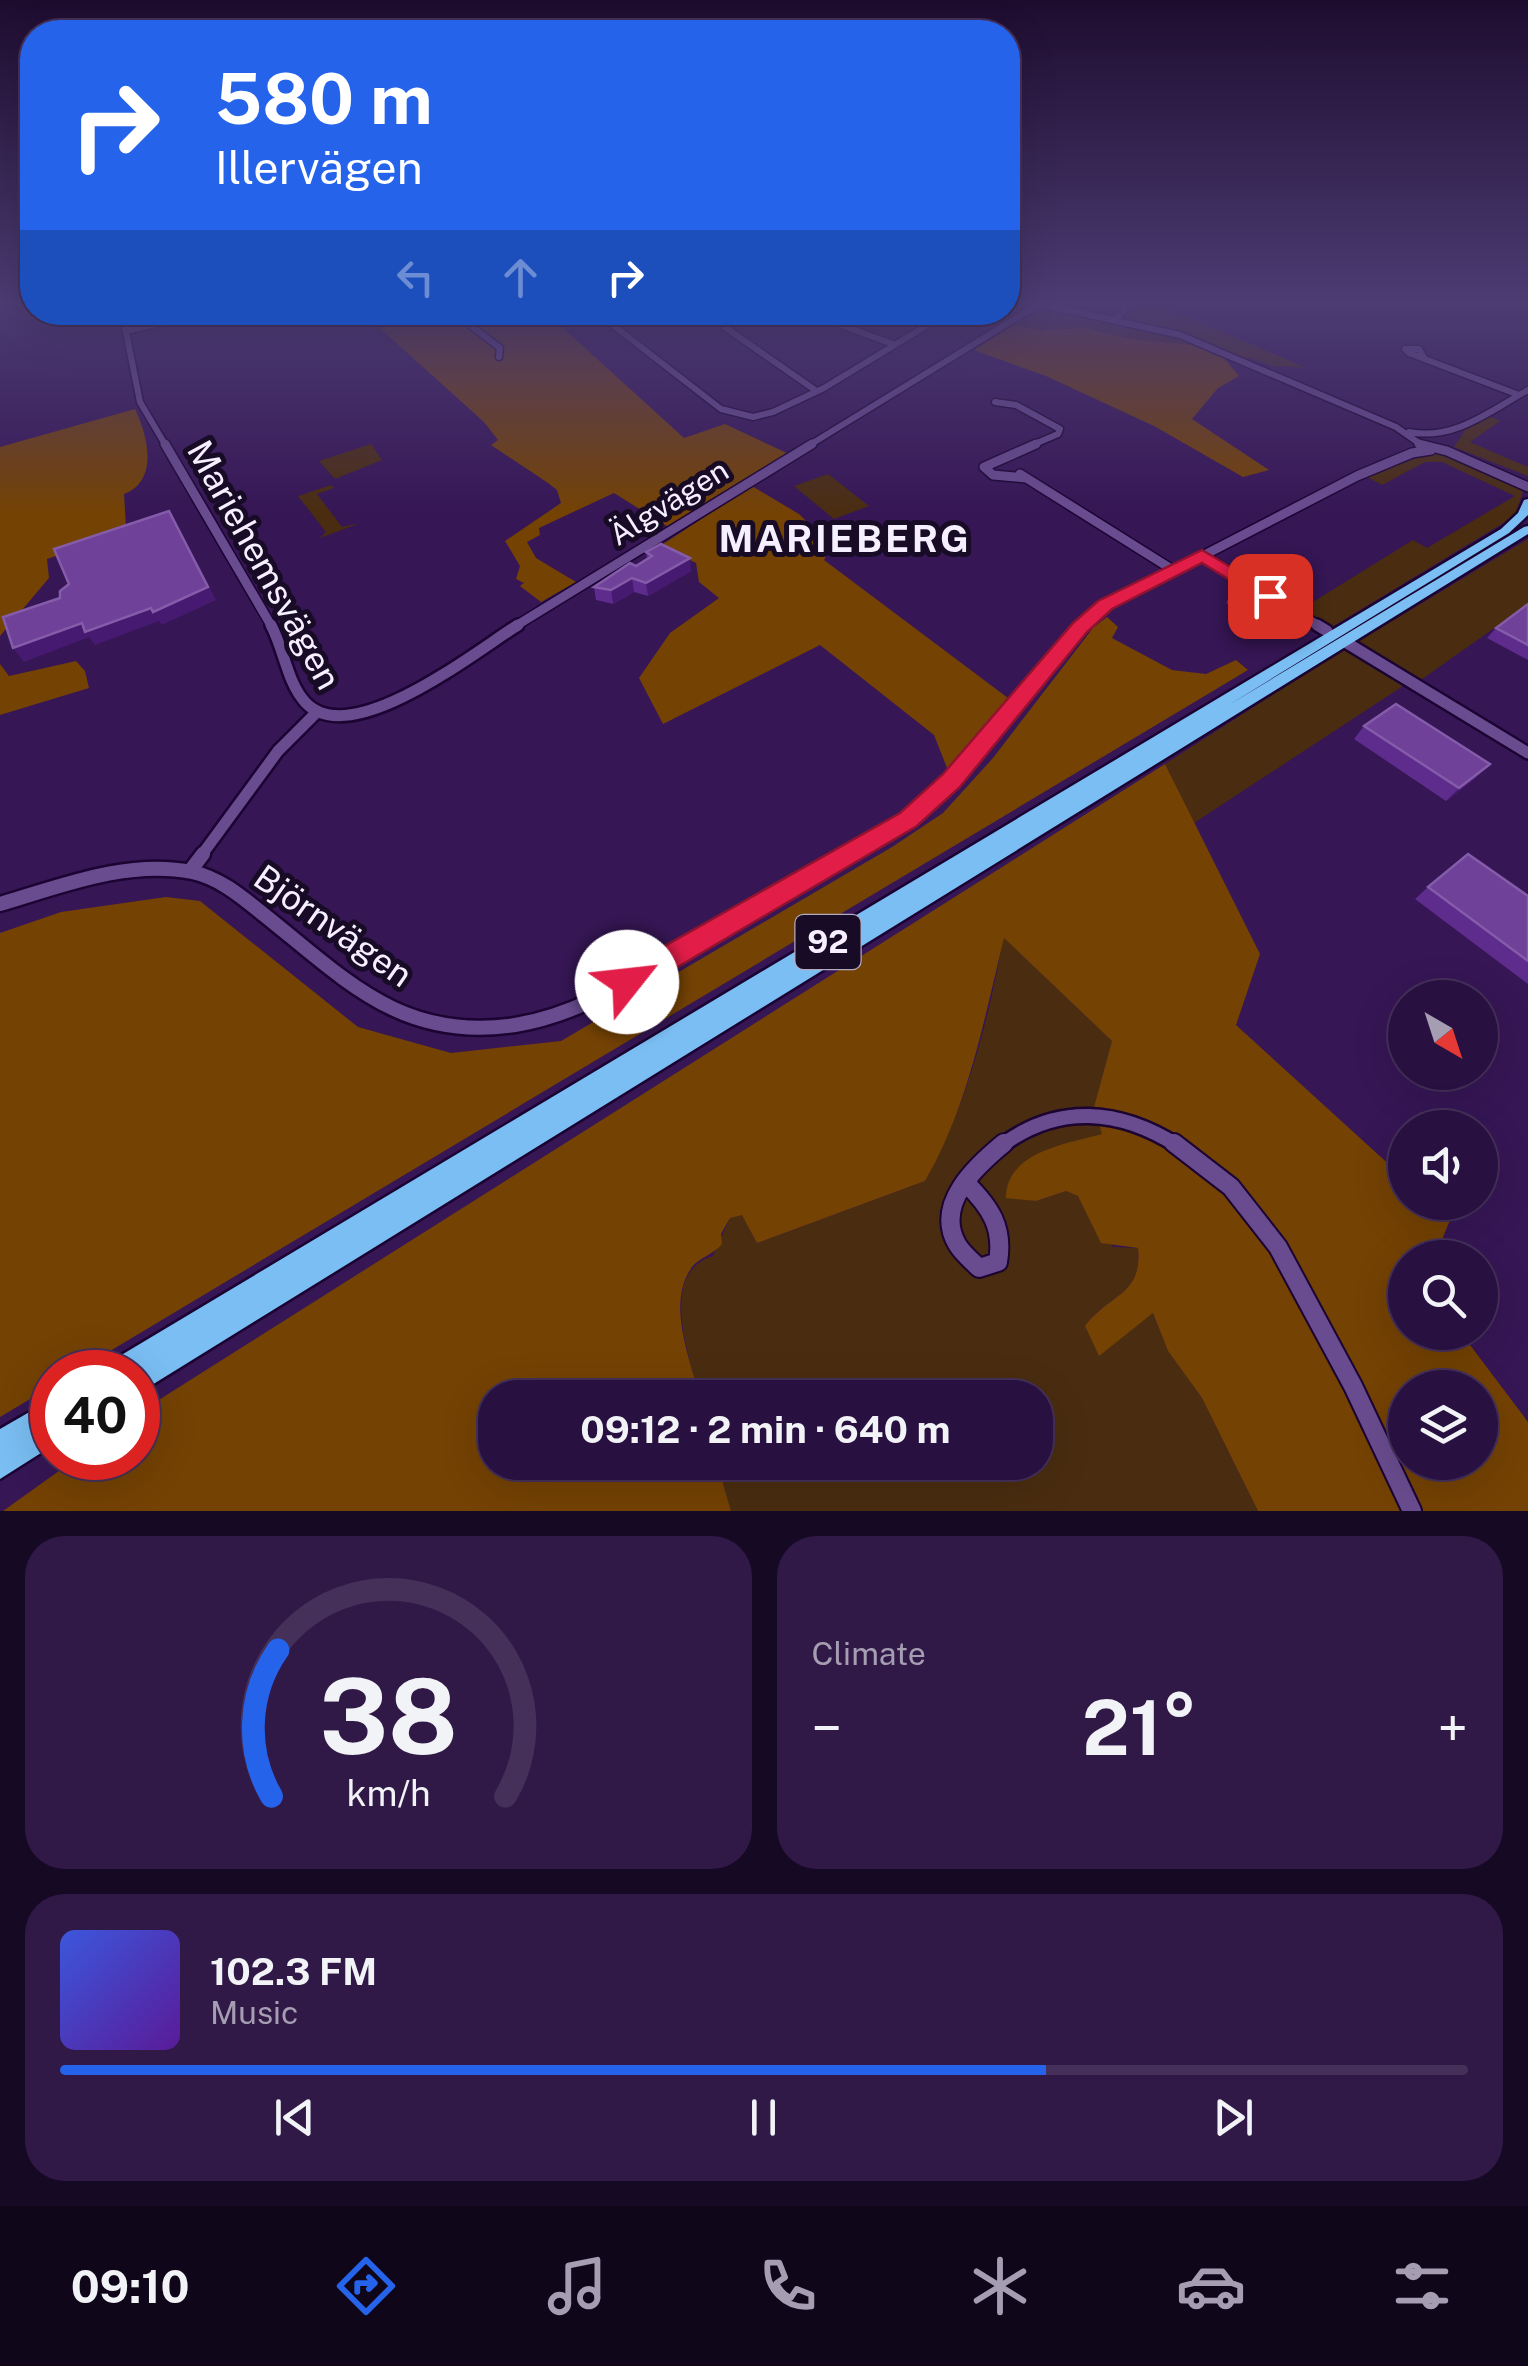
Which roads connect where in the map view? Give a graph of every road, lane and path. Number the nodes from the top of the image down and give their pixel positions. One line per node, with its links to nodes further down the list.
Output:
1 (130, 373): 23 (street, Mariehemsvägen)
2 (674, 373): 8 (street)
3 (790, 373): 8 (street)
4 (846, 373): 8 (street)
5 (923, 373): 23 (street, Älgvägen)
6 (1269, 373): 12 (street)
7 (1462, 373): 10 (street)
8 (815, 390)
9 (1528, 390): 10 (street)
10 (1518, 394): 13 (street)
11 (995, 402): 14 (street)
12 (1421, 442): 13 (street); 13 (street, Björnvägen); 19 (street, Björnvägen)
13 (1449, 442): 16 (street)
14 (1000, 462): 15 (street); 15 (street)
15 (1026, 478): 20 (street)
16 (1528, 487)
17 (1528, 502): 28 (highway, 92)
18 (1528, 529): 29 (highway, 92)
19 (1202, 555): 20 (street, Björnvägen); 21 (street)
20 (1172, 570): 25 (street, Björnvägen)
21 (1327, 631)
22 (1347, 643): 24 (street)
23 (317, 712): 25 (street, Mariehemsvägen)
24 (1528, 753)
25 (190, 871): 26 (street, Björnvägen)
26 (0, 904)
27 (966, 1183): 27 (street); 34 (street)
28 (153, 1350)
29 (160, 1367)
30 (30, 1424): 31 (highway)
31 (0, 1442)
32 (30, 1446): 33 (highway)
33 (0, 1466)
34 (1412, 1511)

